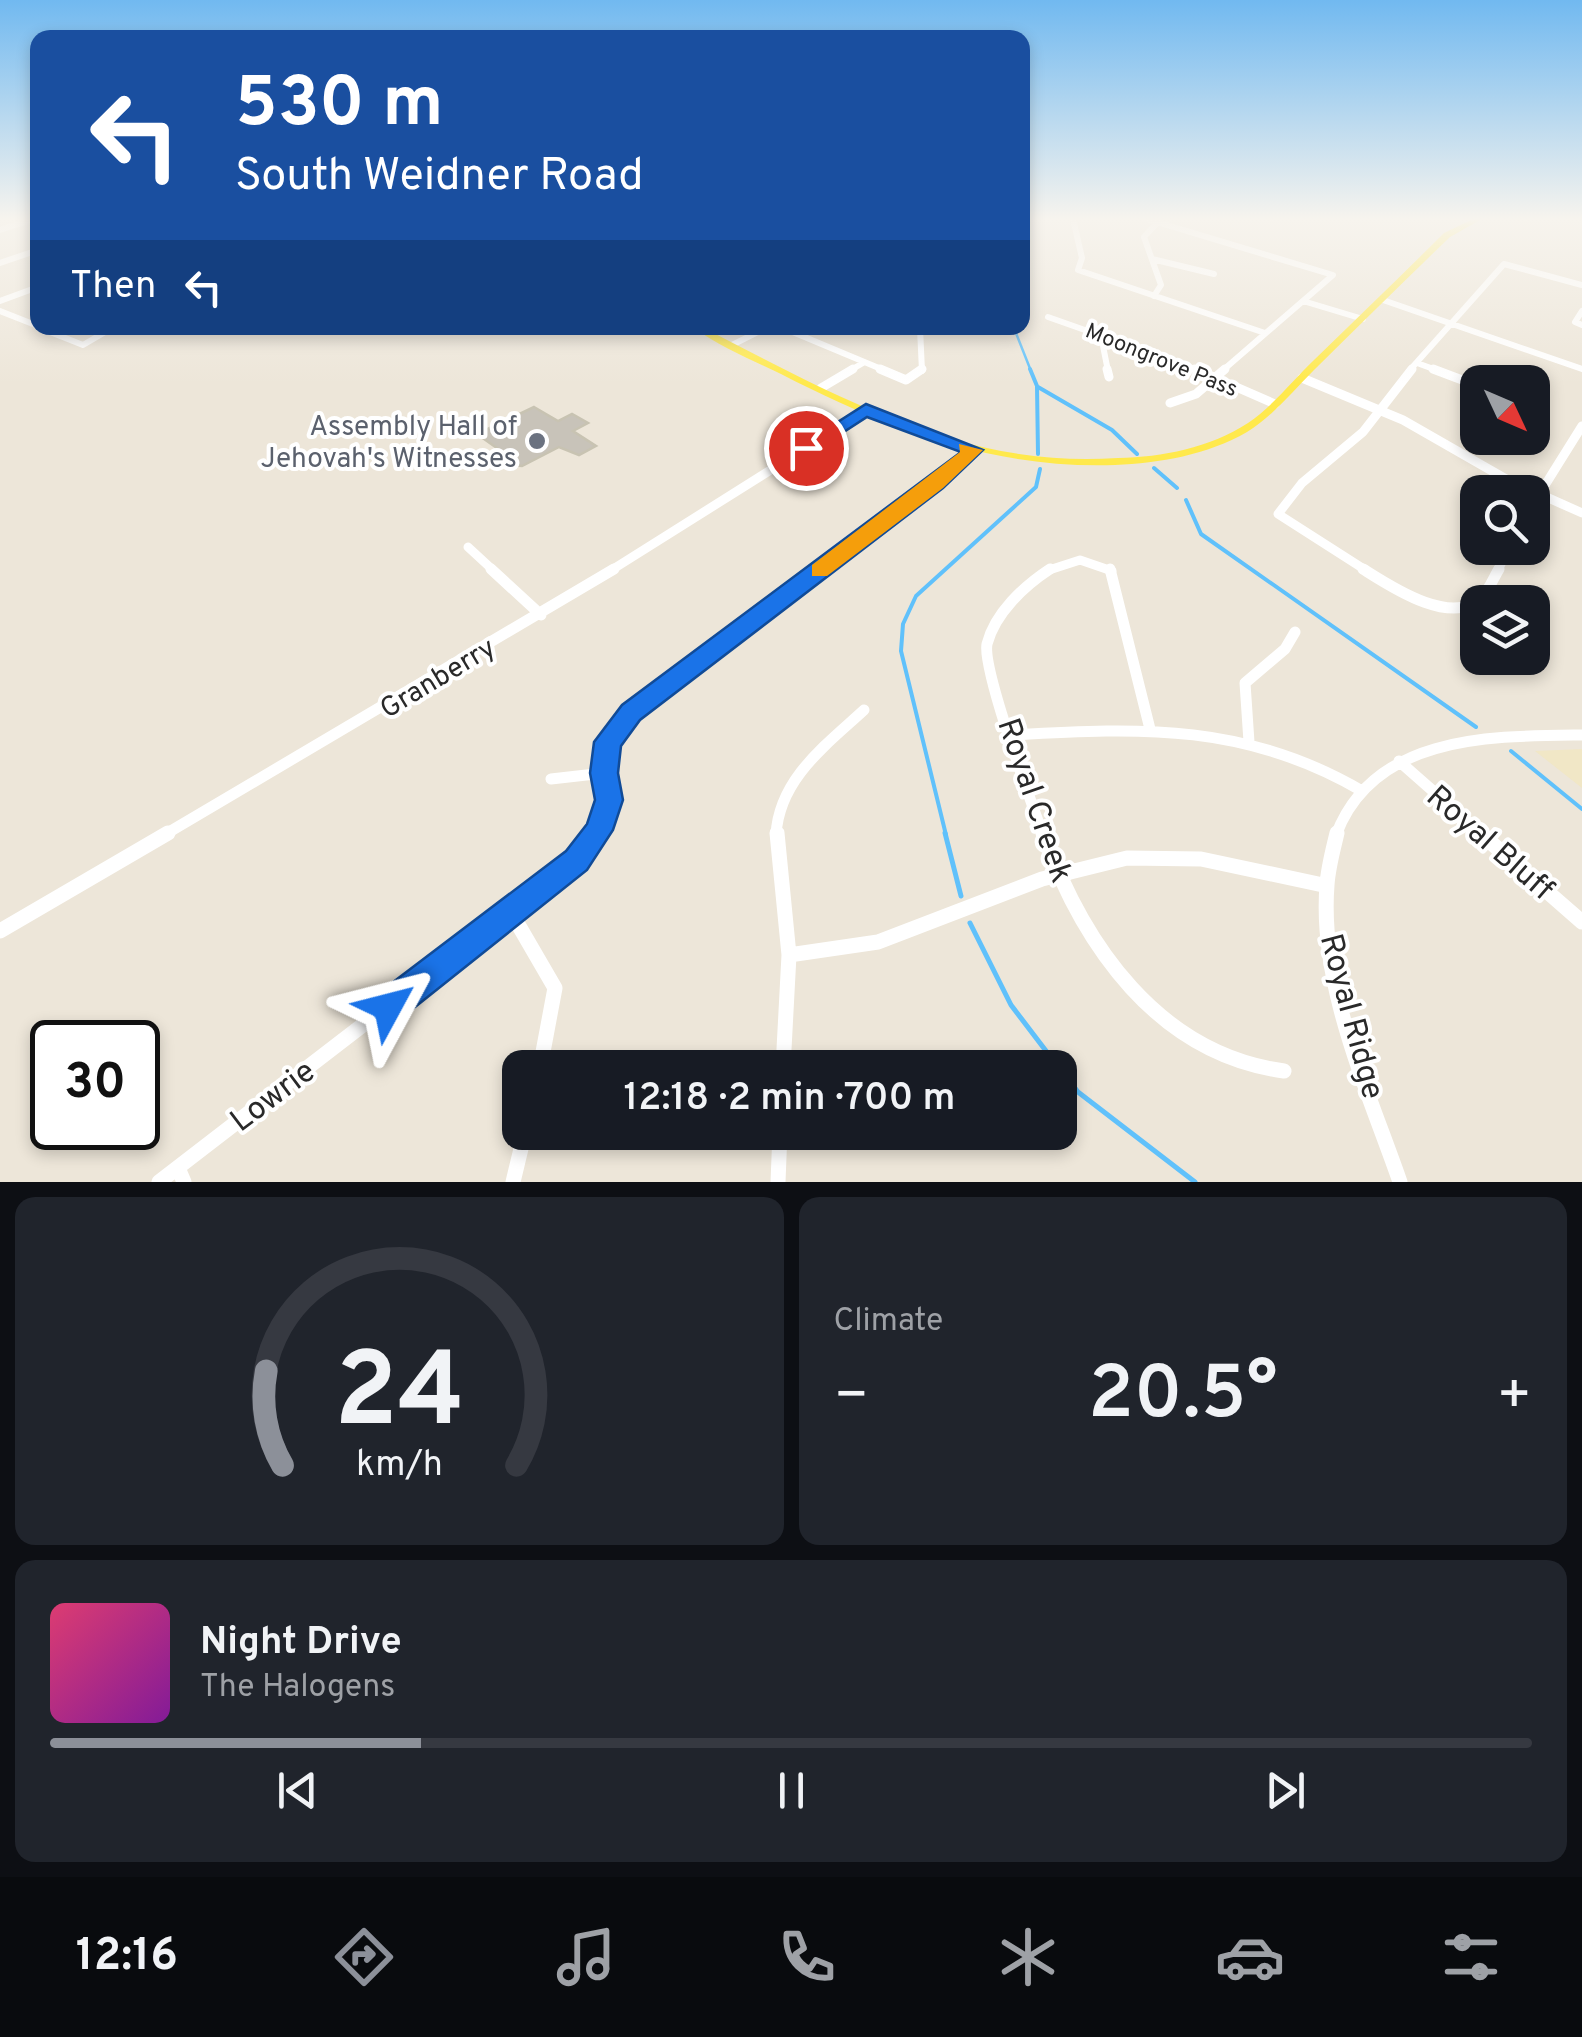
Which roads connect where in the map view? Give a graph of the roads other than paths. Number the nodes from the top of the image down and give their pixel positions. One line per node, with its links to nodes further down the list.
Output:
1 (1090, 274): 9 (street)
2 (1157, 274): 9 (street)
3 (1331, 274): 10 (street)
4 (1408, 274): 11 (main road)
5 (1495, 274): 17 (street)
6 (1544, 274): 7 (street)
7 (1582, 284)
8 (30, 290): 12 (street)
9 (1154, 296): 20 (street)
10 (1303, 300): 16 (street); 20 (street)
11 (1383, 300): 16 (main road); 17 (street)
12 (0, 301)
13 (0, 310): 18 (street)
14 (1582, 311): 19 (street)
15 (1048, 317): 27 (street, Moongrove Pass)
16 (1363, 320): 33 (main road)
17 (1452, 321): 29 (street); 31 (street)
18 (30, 323)
19 (1578, 324)
20 (1265, 333): 35 (street)
21 (59, 335): 22 (street)
22 (100, 335)
23 (713, 335): 28 (main road)
24 (751, 335): 28 (street)
25 (799, 335): 30 (street)
26 (920, 335): 30 (street)
27 (1112, 336): 32 (street); 35 (street, Moongrove Pass)
28 (732, 344): 36 (main road)
29 (1417, 363): 34 (street); 39 (street)
30 (863, 364): 36 (street)
31 (1582, 368)
32 (1110, 378)
33 (1302, 378): 38 (main road); 39 (street)
34 (1460, 379)
35 (1212, 380): 37 (street); 38 (street, Moongrove Pass)
36 (820, 388): 40 (main road)
37 (1170, 402)
38 (1275, 404): 42 (main road)
39 (1381, 409): 43 (street); 48 (street)
40 (866, 410): 42 (main road); 49 (street, Granberry)
41 (1582, 426): 44 (street)
42 (974, 450): 57 (street, Lowrie)
43 (1502, 475)
44 (1550, 482)
45 (1550, 500): 46 (street)
46 (1582, 513)
47 (468, 547): 49 (street)
48 (1501, 565)
49 (541, 615): 64 (street, Granberry)
50 (1295, 632): 55 (street)
51 (864, 710): 65 (street)
52 (1150, 728): 53 (street); 53 (street, Royal Creek); 55 (street)
53 (1014, 735): 60 (street, Royal Creek)
54 (1582, 735): 56 (street, Royal Ridge)
55 (1249, 742): 59 (street)
56 (1400, 762): 59 (street, Royal Ridge); 63 (street, Royal Bluff)
57 (604, 773): 58 (street); 62 (street, Lowrie)
58 (551, 779)
59 (1362, 791): 61 (street, Royal Ridge)
60 (1059, 876): 61 (street); 65 (street); 68 (street, Royal Creek)
61 (1323, 885): 75 (street, Royal Ridge)
62 (512, 914): 66 (street); 71 (street, Lowrie)
63 (1582, 922)
64 (0, 931)
65 (789, 955): 67 (street)
66 (544, 1050)
67 (784, 1050)
68 (1284, 1071)
69 (521, 1150): 73 (street)
70 (779, 1150): 74 (street)
71 (181, 1175): 72 (street, Lowrie)
72 (159, 1182)
73 (513, 1182)
74 (778, 1182)
75 (1400, 1182)

